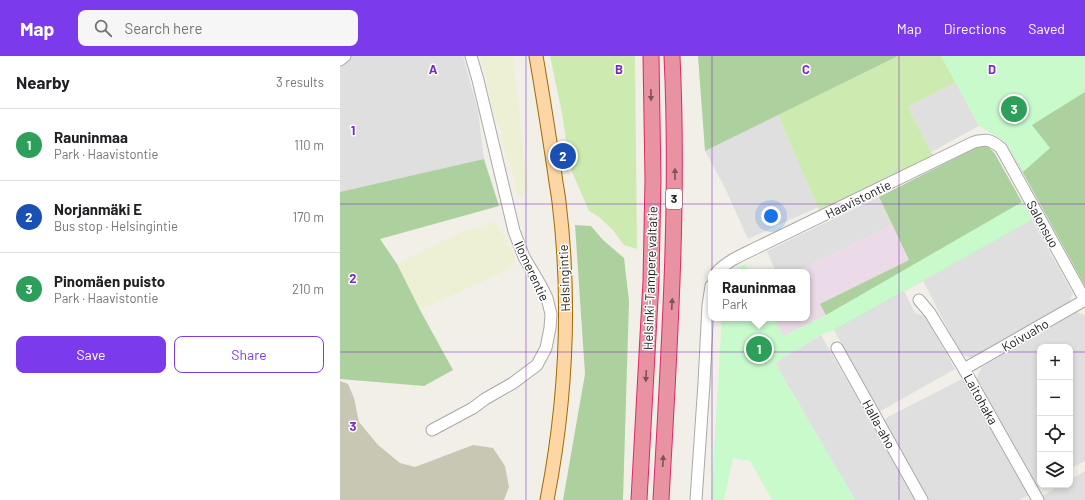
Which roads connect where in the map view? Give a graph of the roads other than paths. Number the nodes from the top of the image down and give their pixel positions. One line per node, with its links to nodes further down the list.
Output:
1 (345, 56): 6 (street)
2 (471, 56): 14 (street, Ilomerentie)
3 (536, 56): 15 (main road, Helsingintie)
4 (651, 56): 16 (highway, Helsinki-Tampere valtatie / 3, one-way to 16)
5 (672, 56): 17 (highway, Helsinki-Tampere valtatie / 3, one-way to 5)
6 (340, 60)
7 (1001, 148): 8 (street, Haavistontie); 10 (street, Salonsuo)
8 (720, 269)
9 (919, 300): 13 (street, Laitohaka)
10 (1085, 300): 13 (street, Koivuaho)
11 (708, 305): 18 (street)
12 (837, 348): 19 (street, Halla-aho)
13 (964, 369): 20 (street, Laitohaka)
14 (432, 430)
15 (547, 500)
16 (639, 500)
17 (661, 500)
18 (696, 500)
19 (922, 500)
20 (1038, 500)

